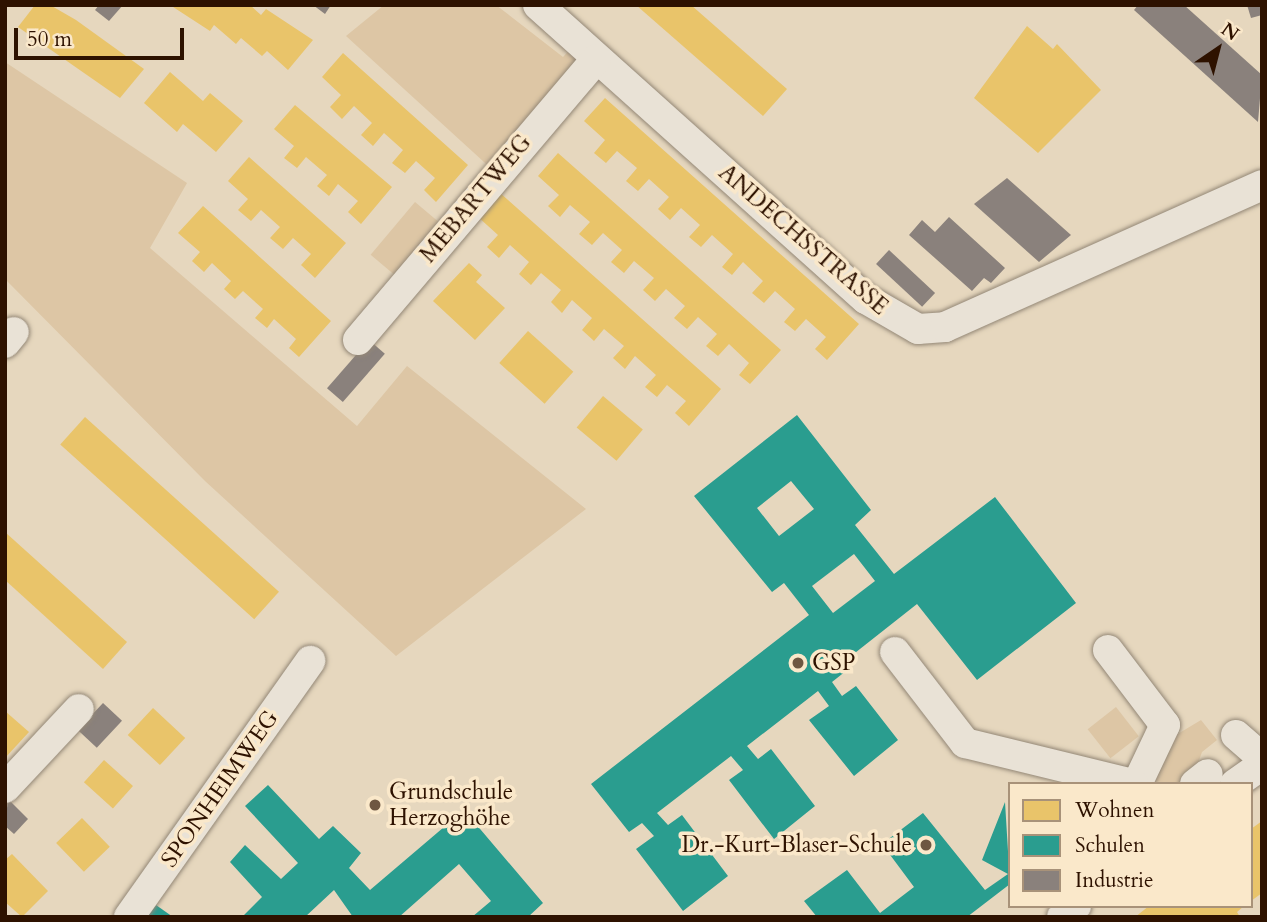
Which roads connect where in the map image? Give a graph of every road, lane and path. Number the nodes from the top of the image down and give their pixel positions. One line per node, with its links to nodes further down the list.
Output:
1 (538, 5): 2 (street, ANDECHSSTRASSE)
2 (596, 59): 3 (street, ANDECHSSTRASSE); 4 (street, MEBARTWEG)
3 (1262, 185)
4 (358, 340)
5 (1108, 650): 14 (street)
6 (895, 652): 13 (street)
7 (310, 661): 16 (street, SPONHEIMWEG)
8 (79, 709): 15 (street)
9 (1236, 735): 10 (street)
10 (1262, 758)
11 (1262, 765): 12 (street)
12 (1213, 780)
13 (1127, 782)
14 (1136, 782)
15 (5, 788)
16 (129, 917)

